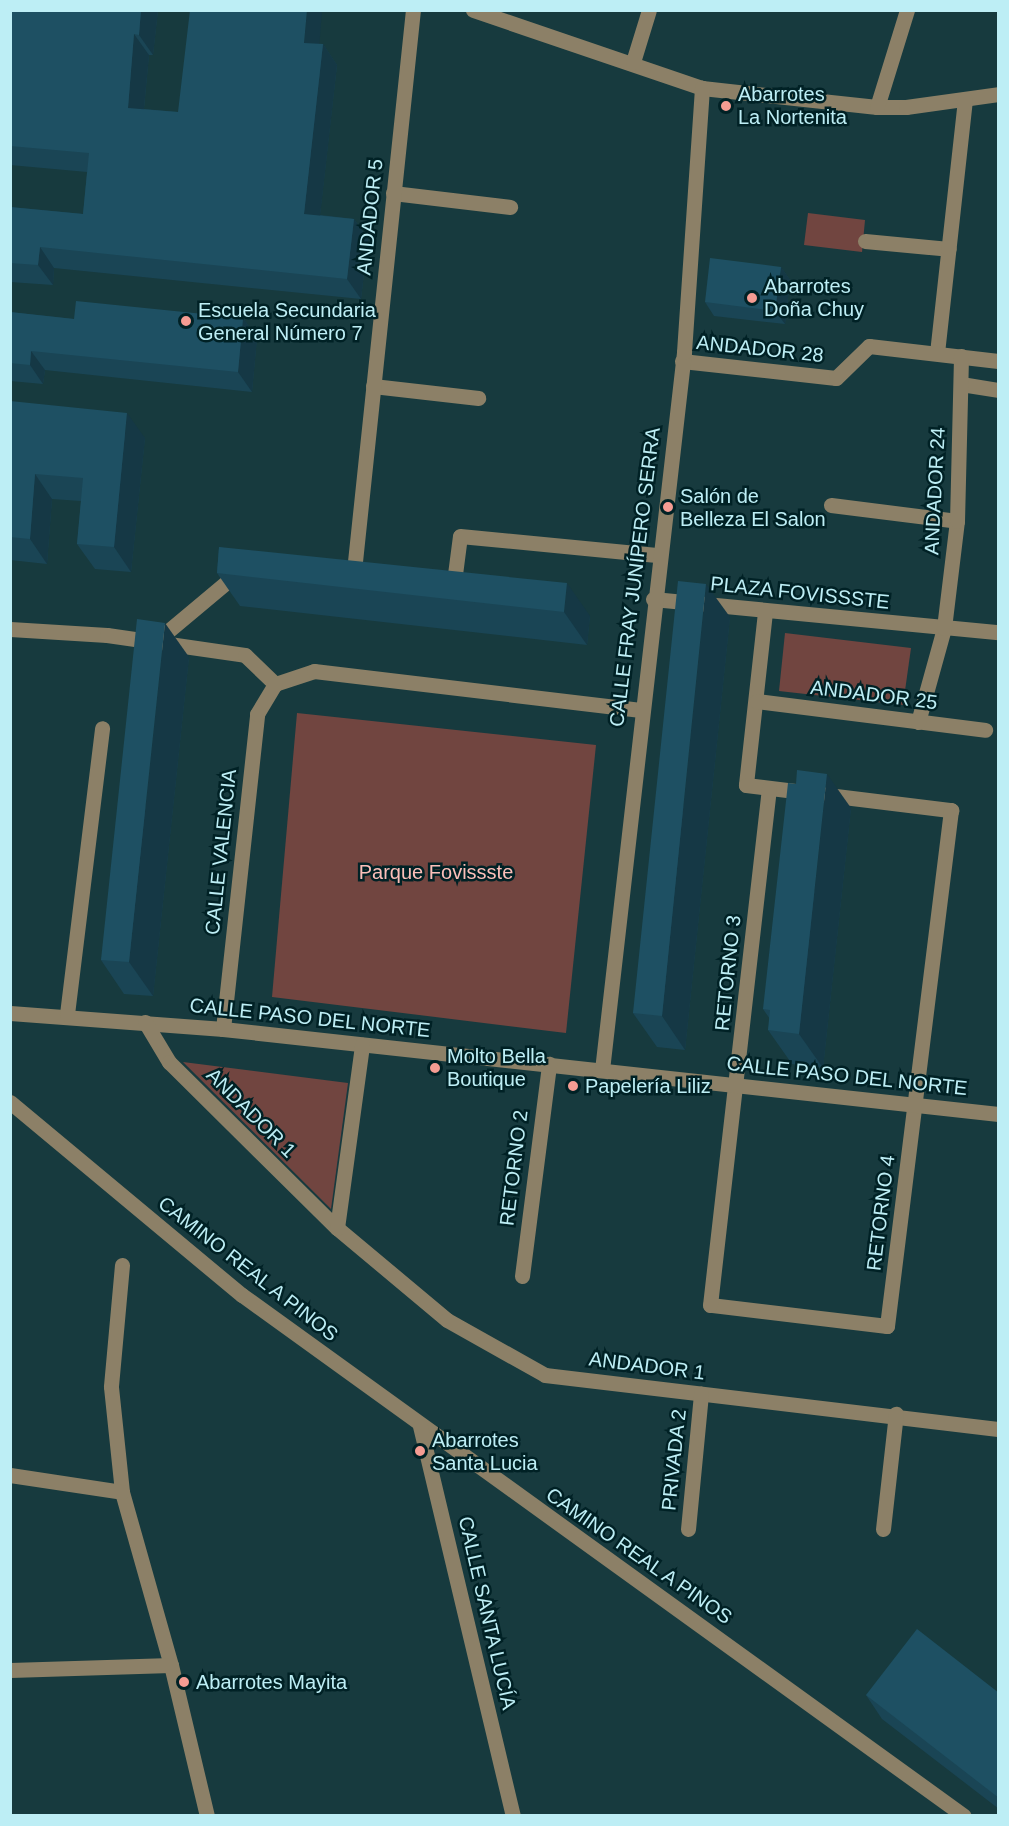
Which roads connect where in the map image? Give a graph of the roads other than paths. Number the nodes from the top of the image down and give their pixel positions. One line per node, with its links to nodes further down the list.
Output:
1 (413, 10): 10 (street, ANDADOR 5)
2 (473, 10): 5 (street)
3 (649, 10): 5 (street)
4 (907, 10): 9 (street)
5 (633, 62): 6 (street)
6 (702, 88): 9 (street); 16 (street, CALLE FRAY JUNÍPERO SERRA)
7 (999, 94): 8 (street)
8 (965, 100): 9 (street); 13 (street)
9 (877, 106)
10 (393, 193): 11 (street); 19 (street, ANDADOR 5)
11 (510, 207)
12 (865, 241): 13 (street)
13 (949, 249): 14 (street)
14 (937, 353): 15 (street, ANDADOR 28); 16 (street, ANDADOR 28)
15 (961, 356): 17 (street, ANDADOR 28); 18 (street, ANDADOR 24)
16 (682, 361): 24 (street, CALLE FRAY JUNÍPERO SERRA)
17 (999, 361)
18 (961, 384): 20 (street); 23 (street, ANDADOR 24)
19 (373, 386): 21 (street); 26 (street, ANDADOR 5)
20 (999, 390)
21 (478, 398)
22 (831, 506): 23 (street)
23 (957, 521): 30 (street, ANDADOR 24)
24 (659, 555): 27 (street); 28 (street, CALLE FRAY JUNÍPERO SERRA)
25 (257, 566): 33 (street)
26 (333, 569)
27 (432, 579)
28 (653, 599): 29 (street, PLAZA FOVISSSTE); 36 (street, CALLE FRAY JUNÍPERO SERRA)
29 (765, 612): 30 (street, PLAZA FOVISSSTE); 35 (street)
30 (944, 628): 32 (street, PLAZA FOVISSSTE); 37 (street, ANDADOR 24)
31 (10, 629): 33 (street)
32 (999, 632)
33 (155, 642): 34 (street)
34 (275, 684): 36 (street); 44 (street, CALLE VALENCIA)
35 (757, 701): 37 (street, ANDADOR 25); 40 (street)
36 (640, 710): 47 (street, CALLE FRAY JUNÍPERO SERRA)
37 (918, 722): 39 (street, ANDADOR 25)
38 (102, 728): 42 (street)
39 (985, 730)
40 (770, 788): 48 (street, RETORNO 3); 50 (street, RETORNO 4)
41 (10, 1013): 42 (street, CALLE PASO DEL NORTE)
42 (67, 1014): 43 (street, CALLE PASO DEL NORTE)
43 (145, 1022): 44 (street, CALLE PASO DEL NORTE); 52 (street, ANDADOR 1)
44 (223, 1029): 45 (street, CALLE PASO DEL NORTE)
45 (362, 1044): 46 (street, CALLE PASO DEL NORTE); 52 (street)
46 (549, 1064): 47 (street, CALLE PASO DEL NORTE); 54 (street, RETORNO 2)
47 (602, 1070): 48 (street, CALLE PASO DEL NORTE)
48 (737, 1084): 50 (street, CALLE PASO DEL NORTE); 55 (street, RETORNO 3)
49 (10, 1102): 58 (street, CAMINO REAL A PINOS)
50 (916, 1104): 51 (street, CALLE PASO DEL NORTE); 55 (street, RETORNO 4)
51 (999, 1114)
52 (337, 1228): 56 (street, ANDADOR 1)
53 (122, 1265): 61 (street)
54 (522, 1276)
55 (888, 1326)
56 (701, 1394): 57 (street, ANDADOR 1); 62 (street, PRIVADA 2)
57 (896, 1414): 59 (street, ANDADOR 1); 63 (street)
58 (420, 1426): 66 (street, CALLE SANTA LUCÍA); 68 (street, CAMINO REAL A PINOS)
59 (999, 1429)
60 (10, 1475): 61 (street)
61 (122, 1492): 64 (street)
62 (688, 1529)
63 (883, 1529)
64 (171, 1665): 65 (street); 67 (street)
65 (10, 1670)
66 (515, 1814)
67 (207, 1815)
68 (964, 1815)

